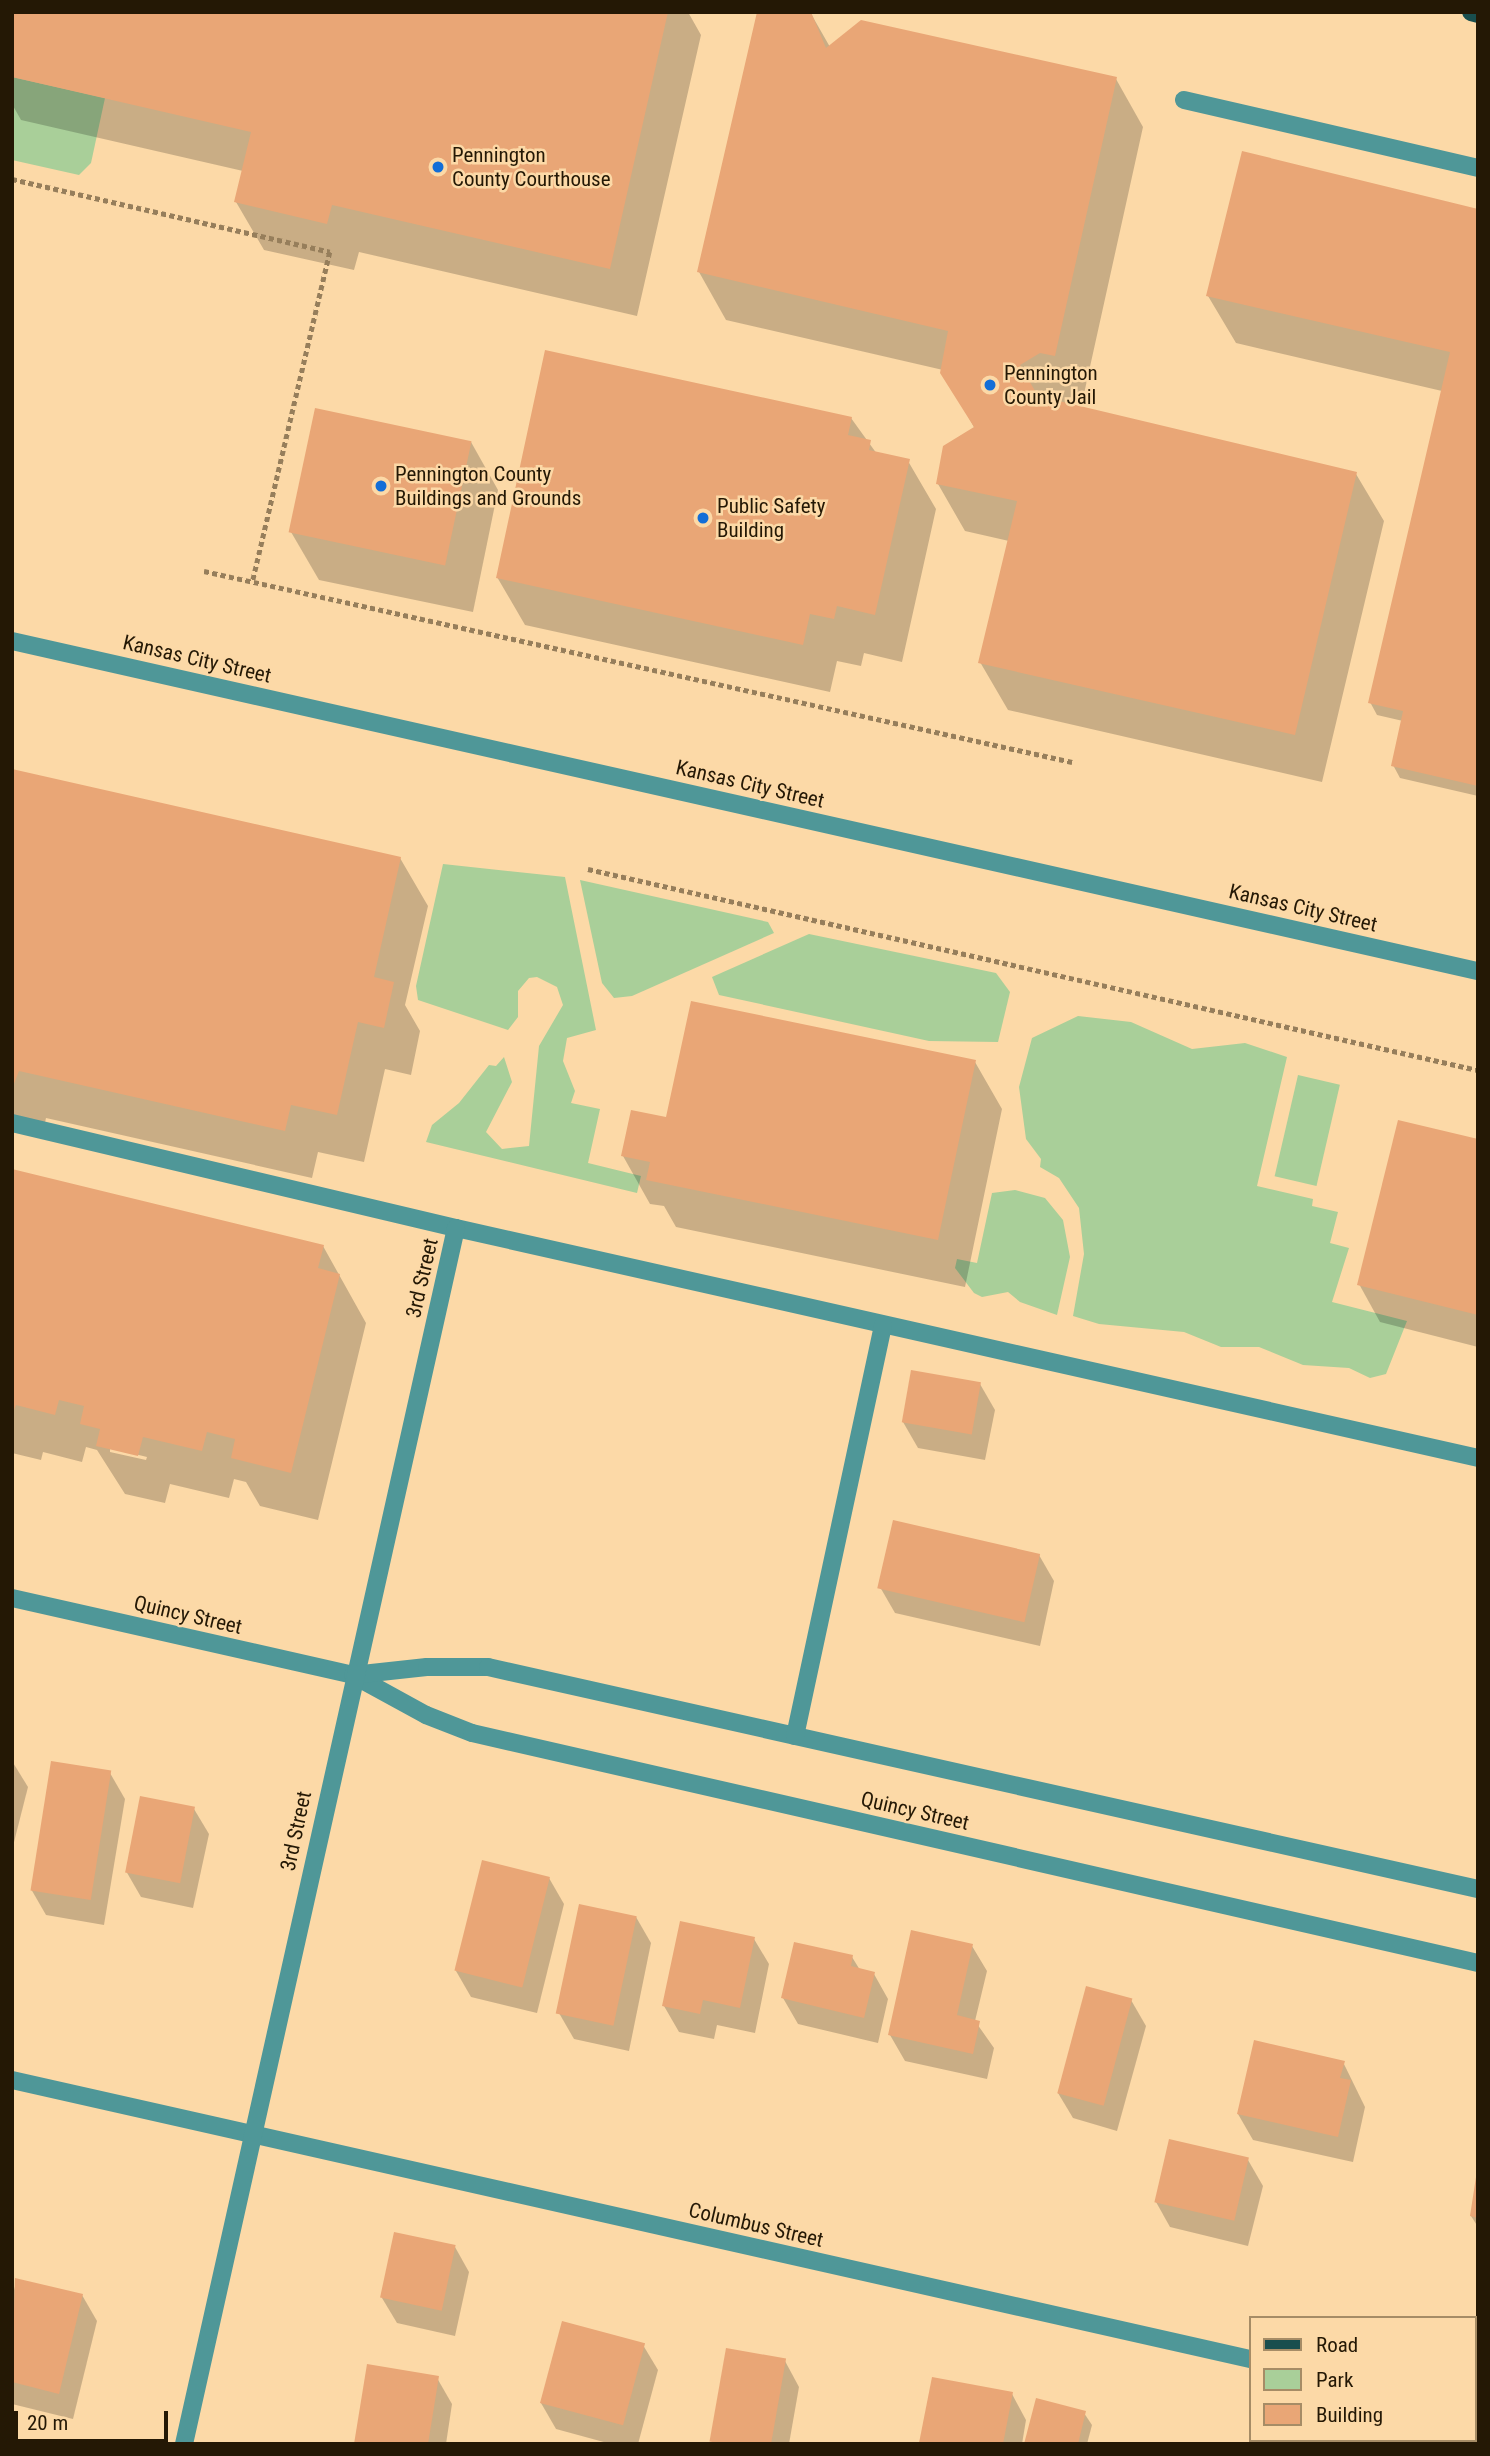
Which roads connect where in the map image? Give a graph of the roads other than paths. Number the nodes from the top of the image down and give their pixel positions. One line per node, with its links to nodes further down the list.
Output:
1 (1471, 12): 2 (main road)
2 (1478, 14)
3 (1184, 100): 4 (street)
4 (1478, 167)
5 (12, 640): 6 (street, Kansas City Street)
6 (1478, 971)
7 (12, 1123): 8 (street)
8 (456, 1228): 9 (street); 12 (street, 3rd Street)
9 (883, 1325): 10 (street); 13 (street)
10 (1478, 1458)
11 (12, 1598): 12 (street, Quincy Street)
12 (353, 1675): 13 (street, Quincy Street); 15 (street, Quincy Street); 17 (street, 3rd Street)
13 (795, 1735): 14 (street, Quincy Street)
14 (1478, 1889)
15 (1478, 1963)
16 (12, 2080): 17 (street, Columbus Street)
17 (253, 2135): 18 (street, Columbus Street); 19 (street, 3rd Street)
18 (1248, 2359)
19 (184, 2444)

